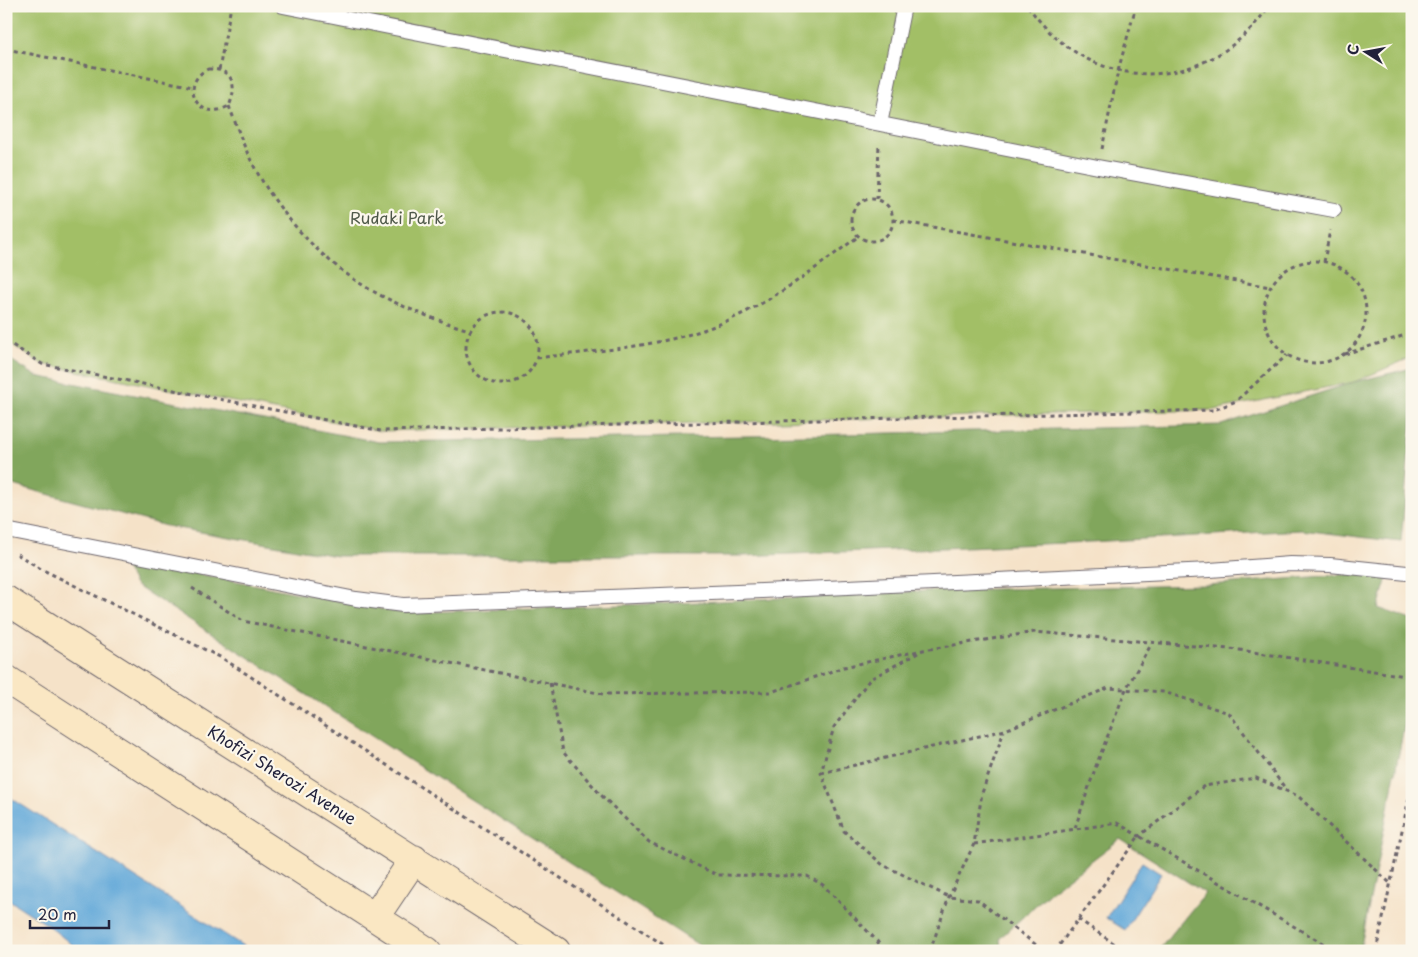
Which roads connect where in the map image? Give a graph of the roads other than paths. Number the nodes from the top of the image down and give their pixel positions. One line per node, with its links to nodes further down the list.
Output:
1 (284, 6): 3 (lane)
2 (904, 6): 3 (lane)
3 (880, 124): 4 (lane)
4 (1334, 210)
5 (6, 530): 6 (lane)
6 (1407, 573)
7 (6, 600): 9 (main road, Khofizi Sherozi Avenue)
8 (6, 679): 10 (main road)
9 (414, 859): 10 (main road); 12 (main road, Khofizi Sherozi Avenue)
10 (376, 917): 11 (main road)
11 (428, 951)
12 (556, 951)

